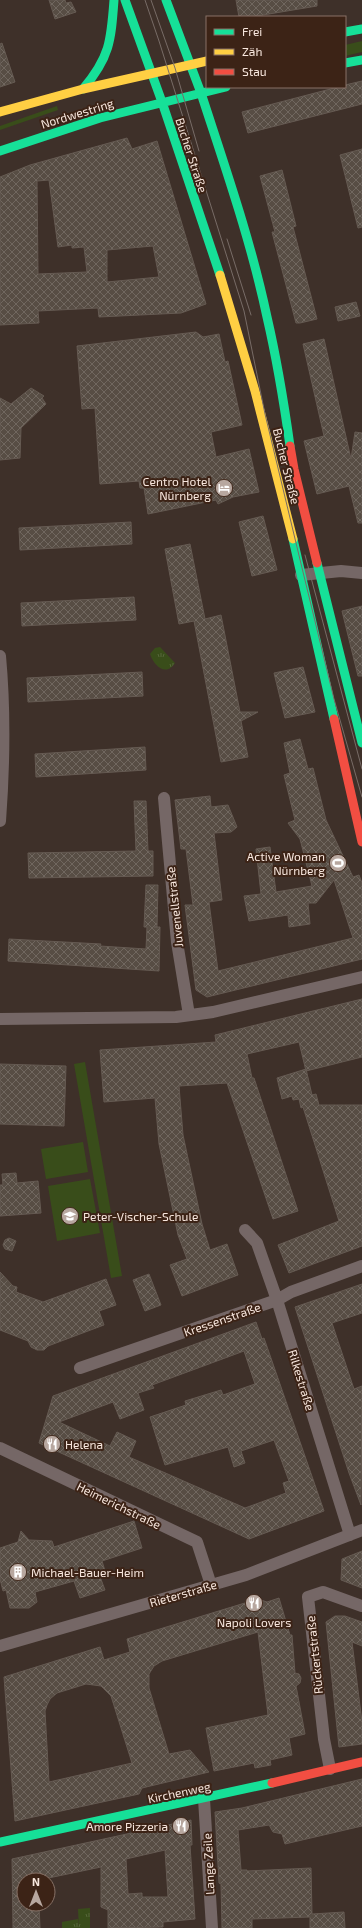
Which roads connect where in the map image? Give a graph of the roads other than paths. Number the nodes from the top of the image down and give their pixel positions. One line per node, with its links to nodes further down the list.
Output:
1 (114, 0): 12 (main road)
2 (125, 0): 10 (main road, Bucher Straße)
3 (166, 0): 9 (main road, Bucher Straße)
4 (362, 29): 5 (main road)
5 (346, 32)
6 (362, 60): 8 (main road)
7 (206, 61): 9 (main road, Nordwestring)
8 (346, 63)
9 (190, 65): 10 (main road, Nordwestring); 13 (main road, Bucher Straße)
10 (152, 73): 12 (main road, Nordwestring); 14 (main road, Bucher Straße)
11 (222, 88): 13 (main road, Nordwestring)
12 (83, 89): 15 (main road, Nordwestring)
13 (201, 93): 14 (main road, Nordwestring); 17 (main road, Bucher Straße)
14 (162, 102): 16 (main road, Nordwestring); 19 (main road, Bucher Straße)
15 (0, 112)
16 (0, 151)
17 (320, 573): 18 (street); 19 (street); 21 (main road, Bucher Straße)
18 (362, 573)
19 (301, 575): 24 (main road, Bucher Straße)
20 (0, 656): 23 (street)
21 (362, 743)
22 (164, 798): 26 (street, Juvenellstraße)
23 (0, 821)
24 (362, 842)
25 (362, 977): 26 (street)
26 (189, 1015): 27 (street)
27 (0, 1019)
28 (245, 1230): 30 (street, Rilkestraße)
29 (362, 1266): 30 (street, Kressenstraße)
30 (277, 1300): 31 (street, Kressenstraße); 34 (street, Rilkestraße)
31 (80, 1368)
32 (0, 1448): 35 (street, Heimerichstraße)
33 (362, 1530): 34 (street, Rieterstraße)
34 (350, 1535): 35 (street, Rieterstraße)
35 (211, 1585): 37 (street, Rieterstraße)
36 (362, 1606): 39 (street, Rückertstraße)
37 (0, 1646)
38 (362, 1762): 39 (main road, Kirchenweg)
39 (330, 1769): 40 (main road, Kirchenweg)
40 (204, 1799): 41 (main road, Kirchenweg); 42 (street, Lange Zeile)
41 (0, 1842)
42 (212, 1928)

